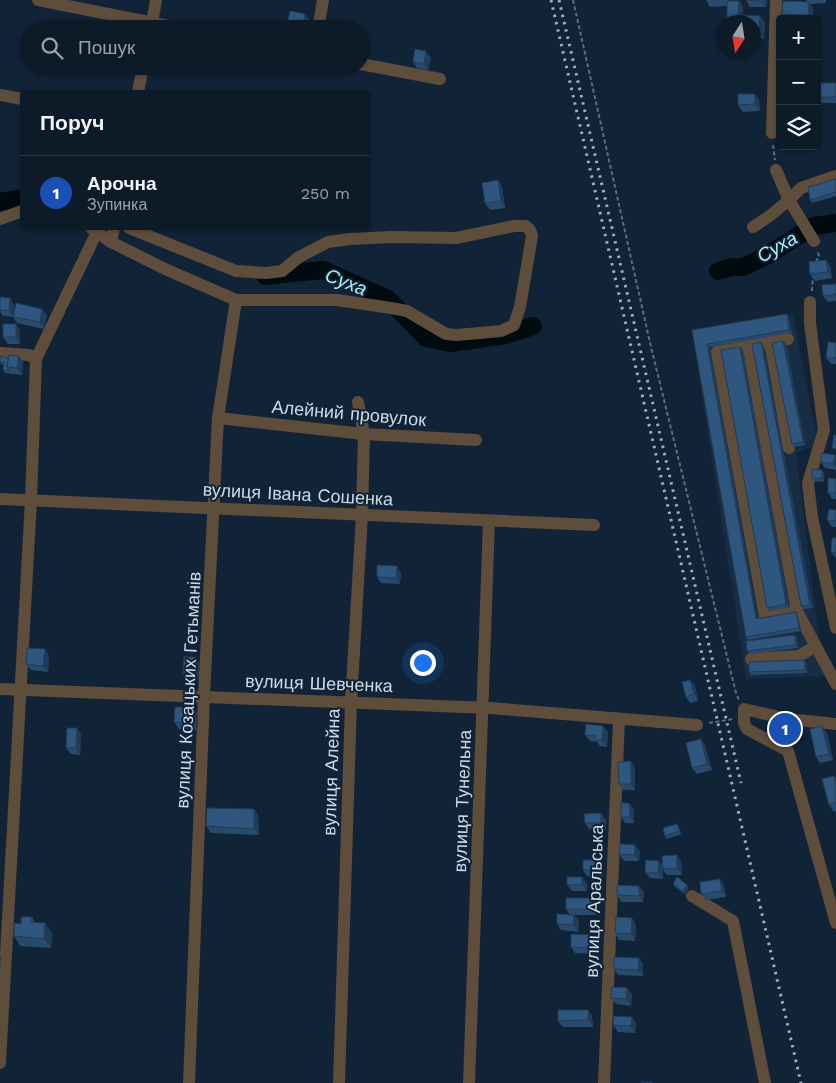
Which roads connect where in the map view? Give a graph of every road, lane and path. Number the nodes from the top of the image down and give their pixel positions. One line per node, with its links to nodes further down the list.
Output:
1 (38, 0): 6 (street)
2 (156, 0): 7 (street)
3 (324, 0): 8 (street)
4 (573, 0): 56 (path)
5 (776, 0): 15 (street)
6 (125, 20)
7 (152, 20)
8 (320, 20)
9 (370, 66): 11 (street)
10 (141, 75): 12 (street)
11 (440, 79)
12 (138, 90)
13 (0, 95): 14 (street)
14 (20, 99)
15 (772, 133): 16 (path)
16 (776, 170): 18 (street)
17 (836, 176): 18 (street)
18 (789, 200): 21 (street); 24 (street)
19 (20, 212): 20 (street)
20 (0, 219)
21 (753, 227)
22 (94, 230): 25 (street); 34 (street)
23 (134, 230): 28 (street)
24 (810, 232): 26 (path)
25 (113, 235): 28 (street)
26 (813, 266)
27 (813, 276): 29 (path)
28 (236, 300): 36 (street, вулиця Козацьких Гетьманів)
29 (810, 302): 47 (street)
30 (788, 339): 31 (street)
31 (770, 342): 32 (street); 39 (street)
32 (748, 346): 46 (street); 46 (street)
33 (0, 353): 34 (street)
34 (36, 359): 41 (street)
35 (358, 402): 37 (street, вулиця Алейна)
36 (218, 418): 37 (street, Алейний провулок); 42 (street, вулиця Козацьких Гетьманів)
37 (364, 434): 38 (street, Алейний провулок); 43 (street, вулиця Алейна)
38 (476, 440)
39 (789, 448)
40 (0, 499): 41 (street, вулиця Івана Сошенка)
41 (31, 500): 42 (street, вулиця Івана Сошенка); 52 (street)
42 (214, 507): 43 (street, вулиця Івана Сошенка); 53 (street, вулиця Козацьких Гетьманів)
43 (362, 515): 44 (street, вулиця Івана Сошенка); 54 (street, вулиця Алейна)
44 (489, 521): 45 (street, вулиця Івана Сошенка); 55 (street, вулиця Тунельна)
45 (594, 525)
46 (797, 611): 48 (street)
47 (836, 628)
48 (816, 646): 49 (street); 50 (street)
49 (751, 659)
50 (836, 684)
51 (0, 689): 52 (street, вулиця Шевченка)
52 (21, 690): 53 (street, вулиця Шевченка); 62 (street)
53 (204, 696): 54 (street, вулиця Шевченка); 63 (street, вулиця Козацьких Гетьманів)
54 (351, 702): 55 (street, вулиця Шевченка); 64 (street, вулиця Алейна)
55 (483, 708): 57 (street, вулиця Шевченка); 65 (street, вулиця Тунельна)
56 (744, 710): 58 (street); 59 (path); 61 (street)
57 (618, 720): 59 (street, вулиця Шевченка); 66 (street, вулиця Аральська)
58 (836, 724)
59 (697, 726)
60 (692, 896): 67 (street)
61 (836, 923)
62 (0, 1062)
63 (189, 1083)
64 (339, 1083)
65 (469, 1083)
66 (604, 1083)
67 (765, 1083)

